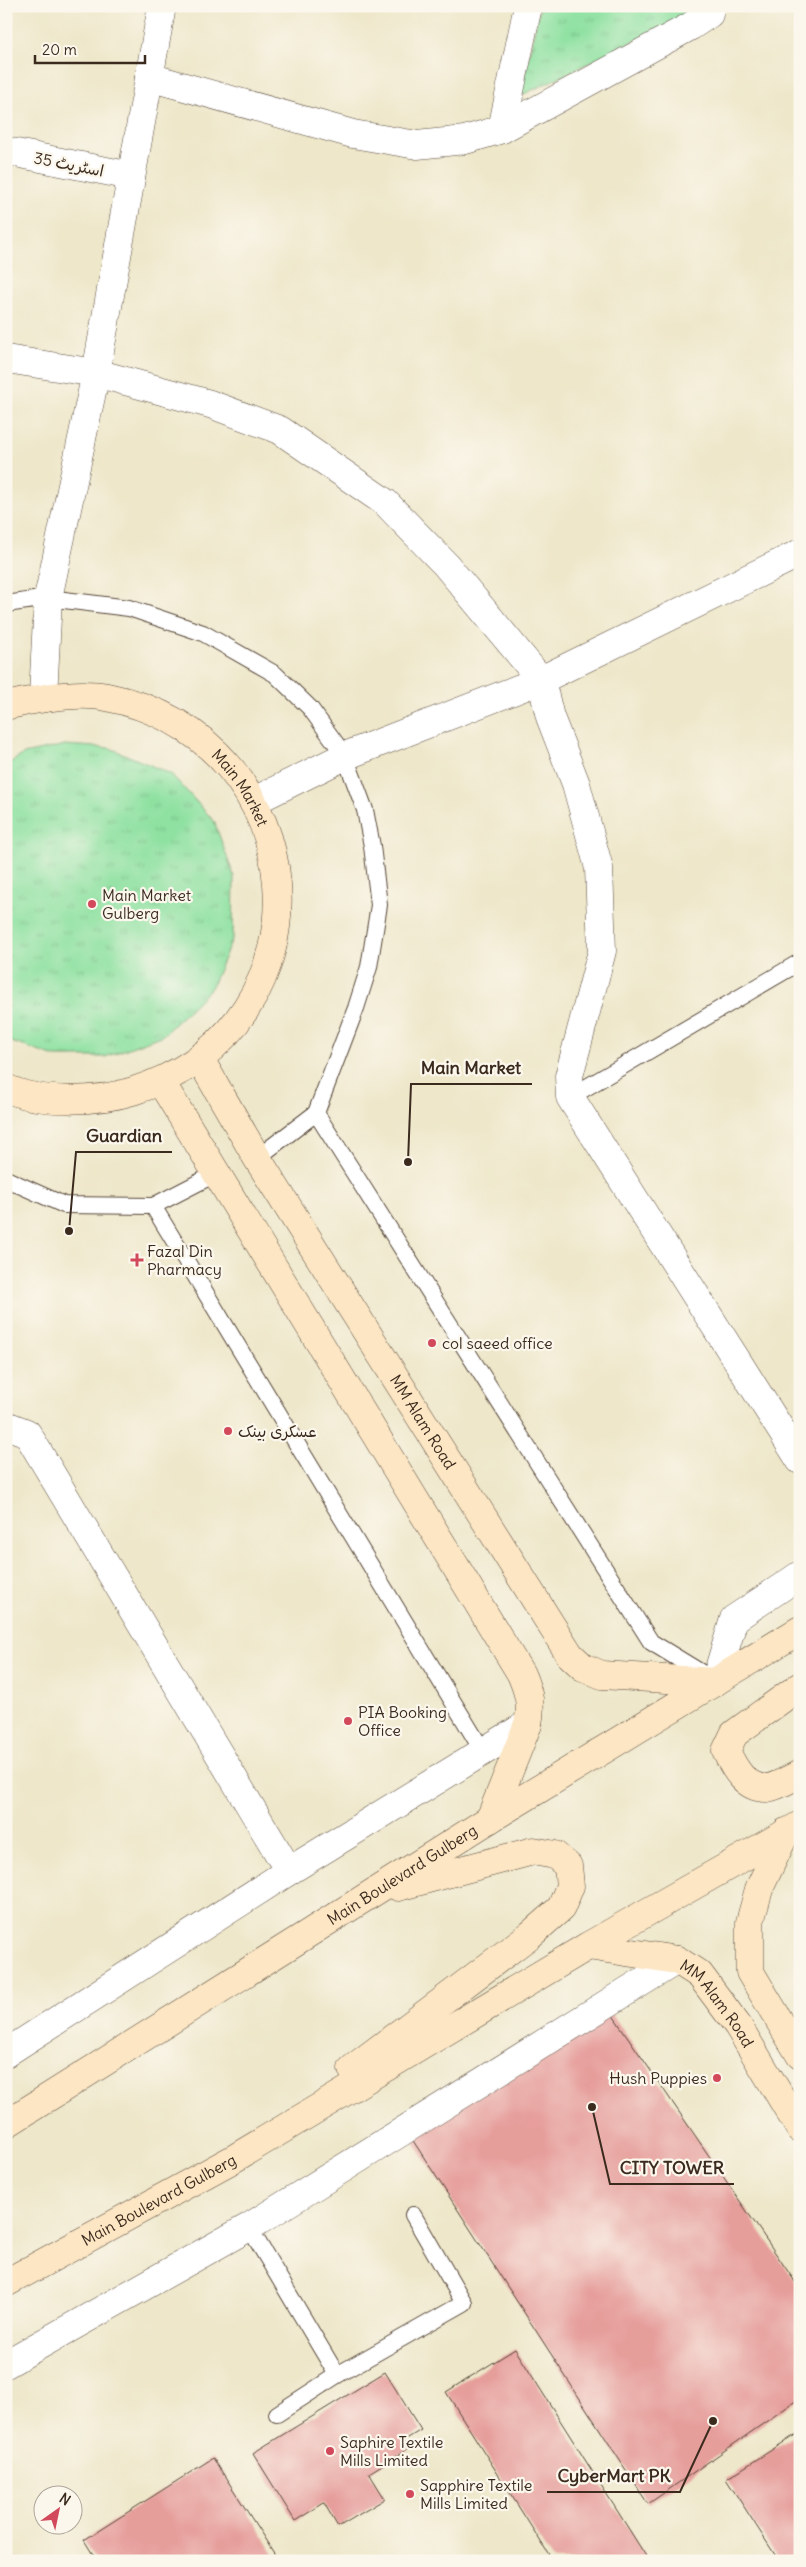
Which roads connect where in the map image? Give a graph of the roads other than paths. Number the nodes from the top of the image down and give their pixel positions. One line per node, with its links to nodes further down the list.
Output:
1 (162, 6): 4 (street)
2 (528, 6): 5 (street)
3 (709, 6): 5 (street)
4 (149, 77): 5 (street); 7 (street)
5 (502, 129)
6 (6, 151): 7 (street, اسٹریٹ 35)
7 (131, 176): 9 (street)
8 (6, 359): 9 (street)
9 (96, 373): 11 (street); 13 (street)
10 (800, 552): 13 (street)
11 (48, 598): 12 (lane); 14 (street); 16 (lane)
12 (6, 604)
13 (541, 680): 16 (street); 22 (street)
14 (43, 697): 15 (street, Main Market); 17 (street, Main Market)
15 (6, 706)
16 (345, 756): 17 (street); 23 (lane)
17 (254, 801): 19 (street, Main Market)
18 (800, 962): 22 (lane)
19 (200, 1059): 20 (street, Main Market); 24 (street, MM Alam Road)
20 (160, 1082): 21 (street, Main Market); 25 (street)
21 (6, 1088)
22 (570, 1098): 29 (street)
23 (316, 1113): 24 (lane); 32 (lane)
24 (257, 1158): 32 (street, MM Alam Road)
25 (216, 1174): 27 (lane); 34 (street)
26 (6, 1179): 27 (lane)
27 (153, 1206): 35 (lane)
28 (6, 1425): 39 (street)
29 (800, 1460)
30 (800, 1575): 32 (street)
31 (800, 1630): 32 (street, Main Boulevard Gulberg)
32 (715, 1682): 37 (street, Main Boulevard Gulberg)
33 (800, 1686): 36 (street)
34 (528, 1724): 35 (street); 37 (street)
35 (484, 1753): 39 (street)
36 (800, 1774)
37 (490, 1818): 40 (street, Main Boulevard Gulberg)
38 (793, 1829): 41 (street, Main Boulevard Gulberg); 44 (street)
39 (290, 1871): 43 (street)
40 (372, 1893): 45 (street, Main Boulevard Gulberg); 47 (street)
41 (588, 1946): 42 (street, MM Alam Road); 47 (street, Main Boulevard Gulberg)
42 (677, 1960): 46 (street, MM Alam Road); 49 (street)
43 (6, 2053)
44 (800, 2055)
45 (6, 2124)
46 (800, 2129)
47 (235, 2158): 50 (street, Main Boulevard Gulberg)
48 (413, 2215): 52 (lane)
49 (249, 2227): 51 (street); 52 (lane)
50 (6, 2283)
51 (6, 2364)
52 (337, 2375): 53 (lane)
53 (277, 2414)

